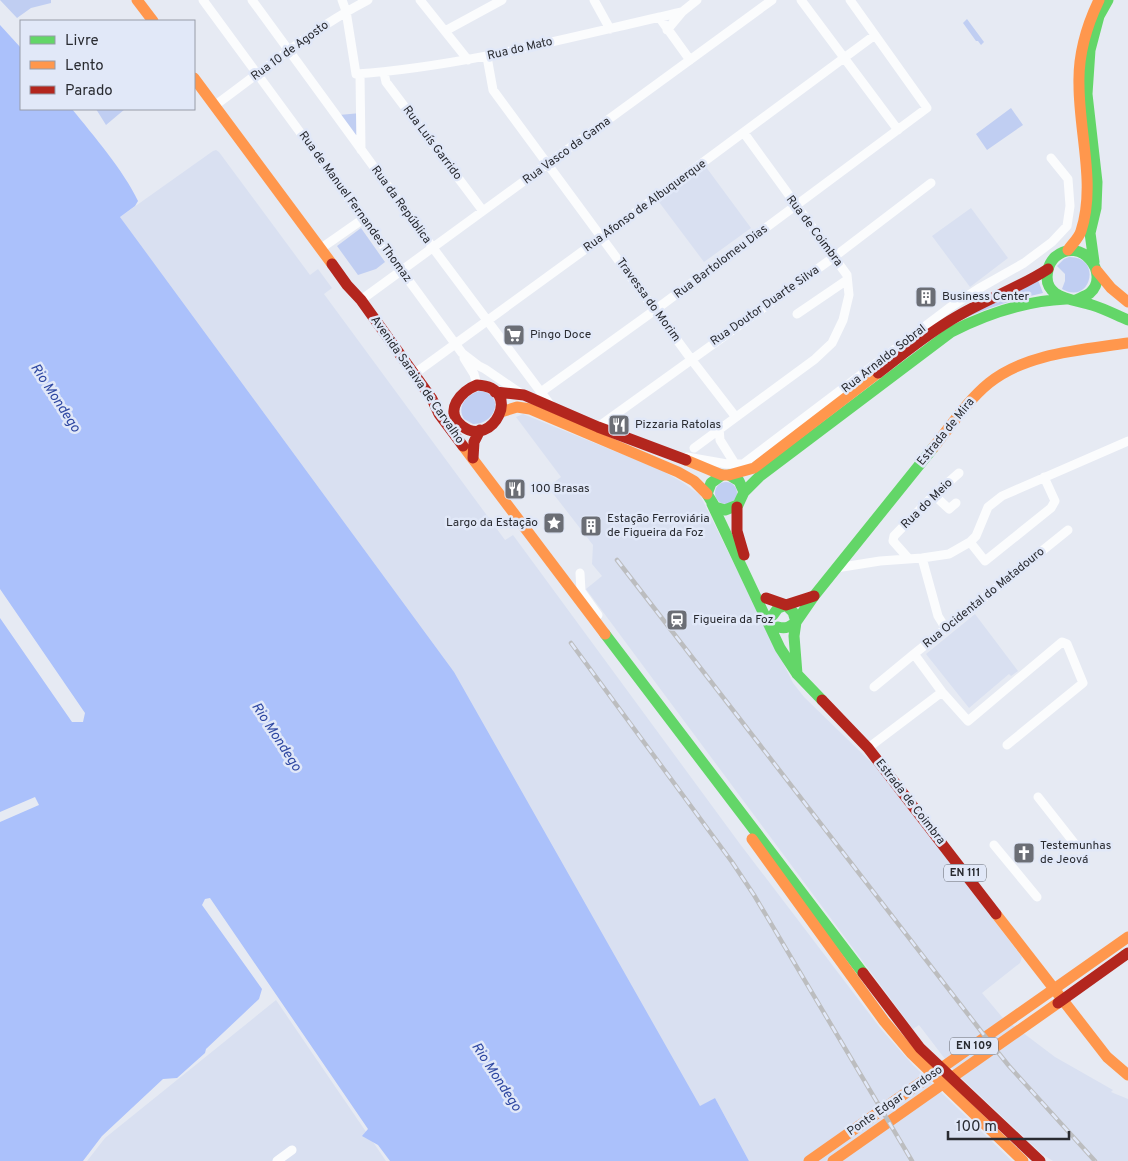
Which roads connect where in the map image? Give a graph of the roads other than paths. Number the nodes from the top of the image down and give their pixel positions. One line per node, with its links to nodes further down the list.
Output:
1 (137, 0): 18 (main road)
2 (203, 0): 30 (street, Rua de Manuel Fernandes Thomaz)
3 (252, 0): 23 (street, Rua da República)
4 (342, 0): 15 (street)
5 (368, 0): 15 (street, Rua 10 de Agosto)
6 (420, 0): 21 (street)
7 (502, 0): 21 (street)
8 (594, 0): 19 (street)
9 (697, 0): 16 (street)
10 (772, 0): 27 (street, Rua Vasco da Gama)
11 (801, 0): 25 (street)
12 (850, 0): 22 (street)
13 (1099, 0): 46 (main road)
14 (1108, 0): 48 (main road)
15 (346, 11): 23 (street, Rua 10 de Agosto); 29 (street)
16 (682, 12): 17 (street, Rua do Mato); 20 (street)
17 (659, 18): 19 (street, Rua do Mato); 20 (street)
18 (152, 20)
19 (610, 29): 24 (street, Rua do Mato)
20 (667, 30): 27 (street)
21 (445, 31): 26 (street)
22 (875, 35): 25 (street, Rua Afonso de Albuquerque); 33 (street, Rua Bartolomeu Dias)
23 (288, 50): 30 (street, Rua 10 de Agosto); 35 (street, Rua da República)
24 (487, 57): 26 (street, Rua do Mato); 37 (street, Travessa do Morim)
25 (845, 58): 33 (street); 34 (street, Rua Afonso de Albuquerque)
26 (468, 60): 28 (street, Rua do Mato)
27 (690, 60): 37 (street, Rua Vasco da Gama)
28 (384, 72): 29 (street, Rua do Mato); 40 (street, Rua Luís Garrido)
29 (358, 74): 35 (street)
30 (258, 75): 32 (street, Rua 10 de Agosto); 41 (street, Rua de Manuel Fernandes Thomaz)
31 (195, 79): 32 (main road, Avenida Saraiva de Carvalho)
32 (214, 106): 45 (main road, Avenida Saraiva de Carvalho)
33 (898, 130): 39 (street, Rua Bartolomeu Dias)
34 (744, 133): 39 (street, Rua de Coimbra); 42 (street, Rua Afonso de Albuquerque)
35 (361, 150): 44 (street, Rua da República)
36 (1050, 158): 43 (street, Rua Arnaldo Sobral)
37 (548, 165): 40 (street, Rua Vasco da Gama); 42 (street, Travessa do Morim)
38 (931, 183): 47 (street, Rua Doutor Duarte Silva)
39 (796, 206): 47 (street, Rua de Coimbra); 55 (street, Rua Bartolomeu Dias)
40 (484, 211): 44 (street, Rua Vasco da Gama)
41 (363, 219): 45 (street); 50 (street, Rua de Manuel Fernandes Thomaz)
42 (602, 237): 55 (street, Travessa do Morim); 58 (street, Rua Afonso de Albuquerque)
43 (1052, 242): 46 (street); 81 (street, Rua Arnaldo Sobral)
44 (432, 248): 50 (street, Rua Vasco da Gama); 58 (street, Rua da República)
45 (320, 249): 52 (main road, Avenida Saraiva de Carvalho)
46 (1065, 251): 48 (main road); 49 (main road)
47 (834, 257): 51 (street, Rua de Coimbra); 62 (street, Rua Doutor Duarte Silva)
48 (1095, 267): 53 (main road); 54 (main road)
49 (1048, 269): 53 (main road); 83 (main road)
50 (402, 271): 52 (street, Rua Vasco da Gama); 60 (street, Rua de Manuel Fernandes Thomaz)
51 (847, 280): 56 (street); 72 (street, Rua de Coimbra)
52 (361, 300): 64 (main road, Avenida Saraiva de Carvalho)
53 (1071, 300): 57 (main road); 85 (main road)
54 (1125, 300)
55 (655, 310): 62 (street, Travessa do Morim); 66 (street, Rua Bartolomeu Dias)
56 (797, 314)
57 (1128, 320)
58 (487, 321): 60 (street, Rua Afonso de Albuquerque); 66 (street, Rua da República)
59 (1128, 343): 94 (main road, Estrada de Mira)
60 (455, 345): 61 (street, Rua de Manuel Fernandes Thomaz); 64 (street, Rua Afonso de Albuquerque)
61 (462, 353): 63 (street, Rua de Manuel Fernandes Thomaz); 65 (street)
62 (691, 359): 72 (street, Travessa do Morim); 74 (street, Rua Doutor Duarte Silva)
63 (478, 366): 65 (street); 67 (street, Rua de Manuel Fernandes Thomaz)
64 (414, 374): 68 (main road, Avenida Saraiva de Carvalho)
65 (487, 387): 67 (main road); 69 (main road); 71 (main road)
66 (541, 392): 70 (street, Rua da República)
67 (524, 395): 70 (main road)
68 (432, 399): 69 (main road); 73 (main road); 80 (main road, Avenida Saraiva de Carvalho)
69 (455, 401): 73 (main road)
70 (552, 407): 74 (main road)
71 (501, 412): 76 (main road); 87 (main road)
72 (735, 416): 75 (street, Rua de Coimbra)
73 (460, 424): 76 (main road); 80 (main road)
74 (598, 427): 79 (main road)
75 (719, 428): 78 (street, Rua de Coimbra); 81 (street)
76 (480, 430): 80 (main road)
77 (1128, 441): 84 (street)
78 (694, 448)
79 (672, 456): 81 (street); 83 (main road)
80 (473, 458): 104 (main road, Avenida Saraiva de Carvalho)
81 (735, 464)
82 (959, 473): 86 (street, Rua do Meio)
83 (726, 475): 85 (main road); 87 (main road)
84 (1044, 477): 91 (street); 91 (street)
85 (744, 492): 89 (main road)
86 (934, 494): 88 (street); 93 (street, Rua do Meio)
87 (710, 499): 89 (main road); 99 (main road, EN 111)
88 (956, 503)
89 (736, 507): 97 (main road, EN 111)
90 (1068, 530): 101 (street, Rua Ocidental do Matadouro)
91 (970, 542): 92 (street)
92 (922, 558): 93 (street); 101 (street)
93 (909, 559): 94 (street)
94 (836, 568): 96 (main road, Estrada de Mira)
95 (580, 574): 104 (street)
96 (814, 596): 98 (main road); 100 (main road, Estrada de Mira)
97 (766, 598): 98 (main road); 99 (main road, EN 111)
98 (786, 605): 99 (main road); 100 (main road)
99 (773, 622): 100 (main road); 103 (main road, EN 111)
100 (796, 622): 103 (main road)
101 (946, 629): 102 (street, Rua Ocidental do Matadouro)
102 (914, 654): 105 (street); 106 (street, Rua Ocidental do Matadouro)
103 (797, 674): 108 (main road, Estrada de Coimbra / EN 111)
104 (641, 682): 117 (main road, Avenida Saraiva de Carvalho)
105 (874, 687)
106 (942, 692): 107 (street, Rua Ocidental do Matadouro); 108 (street)
107 (1007, 745)
108 (868, 748): 118 (main road, Estrada de Coimbra / EN 111)
109 (1038, 797): 110 (street)
110 (1075, 844)
111 (994, 845): 112 (street)
112 (1037, 897)
113 (1128, 933): 115 (main road)
114 (1128, 937): 115 (main road, Ponte Edgar Cardoso / EN 109)
115 (1116, 946): 121 (main road, Ponte Edgar Cardoso / EN 109)
116 (1127, 954): 122 (main road, Ponte Edgar Cardoso / EN 109)
117 (889, 1017): 123 (main road); 124 (main road)
118 (1128, 1075)
119 (292, 1150): 120 (street)
120 (277, 1161)
121 (809, 1161)
122 (833, 1161)
123 (1024, 1161)
124 (1040, 1161)

